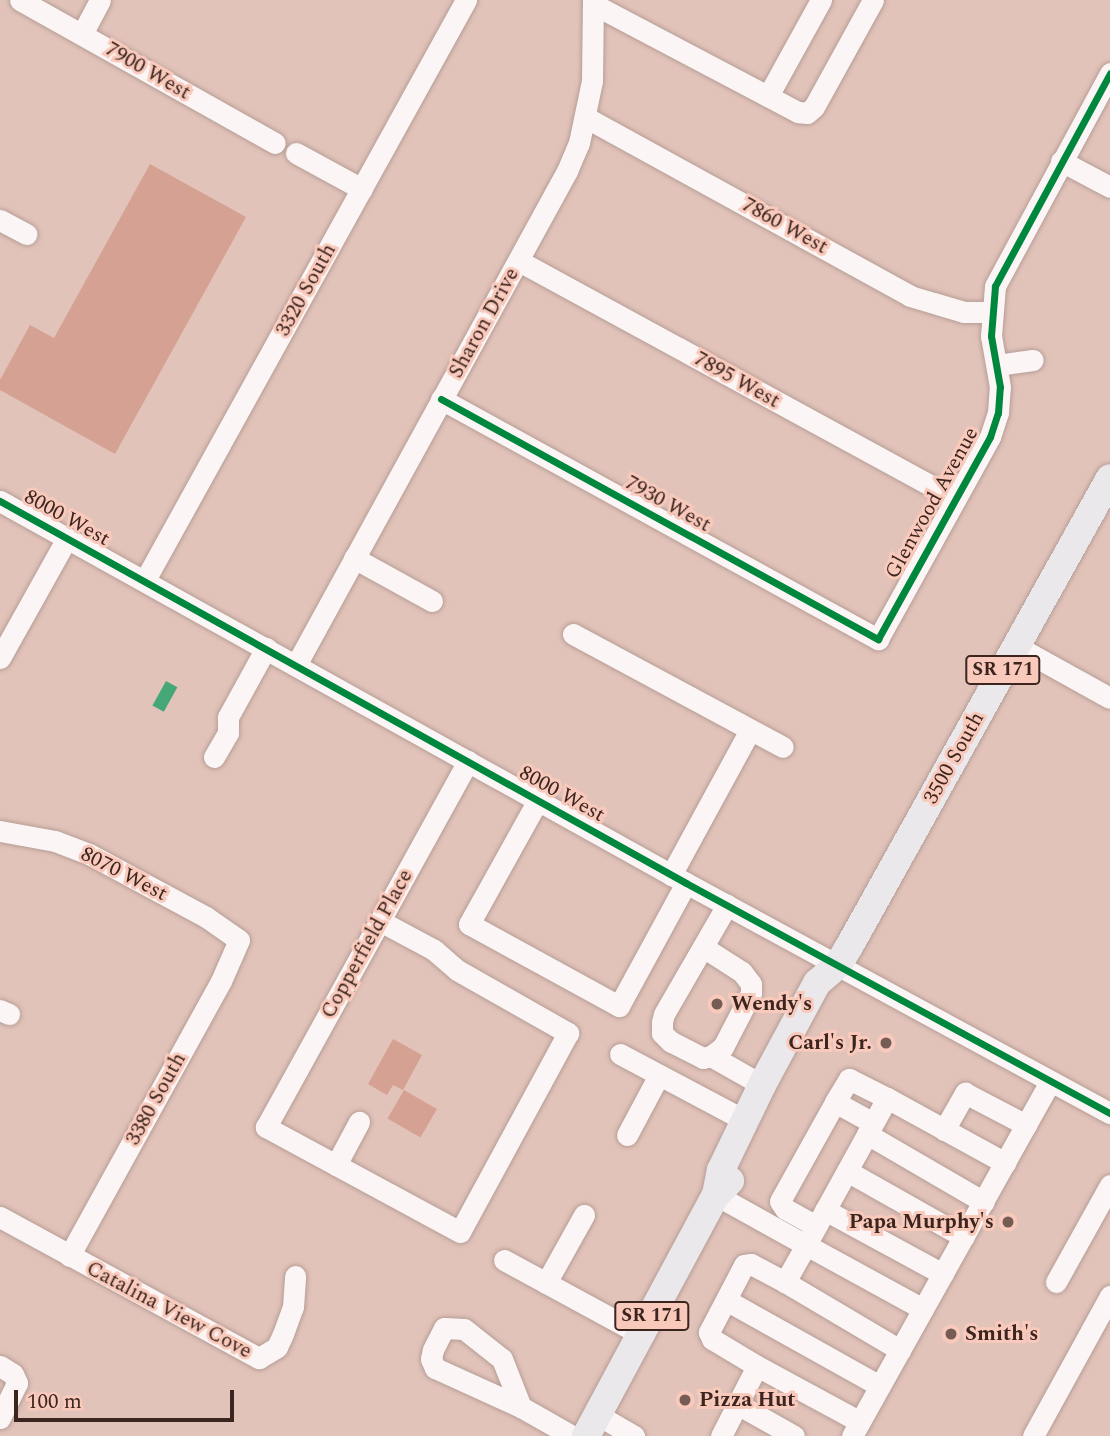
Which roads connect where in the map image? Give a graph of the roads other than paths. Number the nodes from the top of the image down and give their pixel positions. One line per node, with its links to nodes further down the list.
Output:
1 (22, 0): 7 (street, 7900 West)
2 (100, 0): 7 (street)
3 (466, 0): 15 (street, 3320 South)
4 (821, 0): 9 (street)
5 (873, 0): 9 (street)
6 (593, 2): 9 (street); 10 (street, Sharon Drive)
7 (82, 33): 11 (street, 7900 West)
8 (1110, 73): 13 (street, Glenwood Avenue)
9 (768, 96)
10 (585, 117): 18 (street, Sharon Drive); 19 (street, 7860 West)
11 (275, 143)
12 (296, 153): 15 (street)
13 (1061, 161): 14 (street); 19 (street, Glenwood Avenue)
14 (1110, 187)
15 (362, 189): 28 (street, 3320 South)
16 (0, 220): 17 (street)
17 (26, 234)
18 (519, 261): 22 (street, Sharon Drive); 24 (street, 7895 West)
19 (991, 312): 21 (street, Glenwood Avenue)
20 (1033, 360): 21 (street)
21 (997, 365): 24 (street, Glenwood Avenue)
22 (441, 399): 27 (street, Sharon Drive); 31 (street, 7930 West)
23 (1110, 478): 32 (main road, 3500 South / SR 171)
24 (955, 499): 31 (street, Glenwood Avenue)
25 (0, 501): 26 (street, 8000 West)
26 (67, 538): 28 (street, 8000 West); 34 (street)
27 (354, 558): 29 (street); 35 (street, Sharon Drive)
28 (145, 580): 33 (street, 8000 West)
29 (432, 601)
30 (573, 634): 37 (street)
31 (878, 639)
32 (1016, 646): 36 (street); 48 (main road, 3500 South / SR 171)
33 (266, 648): 35 (street, 8000 West); 39 (street)
34 (0, 658)
35 (296, 665): 40 (street, 8000 West)
36 (1110, 698)
37 (750, 730): 38 (street); 43 (street)
38 (783, 747)
39 (214, 757)
40 (468, 761): 41 (street, 8000 West); 45 (street, Copperfield Place)
41 (538, 800): 43 (street, 8000 West); 43 (street)
42 (0, 831): 46 (street, 8070 West)
43 (679, 879): 44 (street, 8000 West)
44 (727, 905): 47 (street); 48 (street, 8000 West)
45 (380, 921): 64 (street, Copperfield Place); 64 (street)
46 (239, 940): 74 (street, 3380 South)
47 (703, 947): 50 (street); 50 (street)
48 (838, 965): 52 (street, 8000 West); 53 (main road, 3500 South / SR 171); 67 (main road, 3500 South / SR 171)
49 (620, 1054): 51 (street)
50 (711, 1056): 53 (street)
51 (659, 1075): 57 (street); 62 (street)
52 (1050, 1081): 56 (street, 8000 West); 59 (street)
53 (762, 1085): 57 (main road, 3500 South / SR 171)
54 (887, 1098): 55 (street); 60 (street); 61 (street)
55 (835, 1102): 60 (street); 71 (street)
56 (1110, 1113)
57 (746, 1121): 67 (main road, 3500 South / SR 171)
58 (359, 1122): 64 (street)
59 (1026, 1125): 61 (street); 63 (street)
60 (870, 1129): 65 (street); 68 (street)
61 (944, 1130): 63 (street)
62 (627, 1135)
63 (1006, 1163): 68 (street)
64 (336, 1165)
65 (847, 1171): 71 (street); 72 (street)
66 (1110, 1185): 79 (street)
67 (716, 1195): 73 (street); 84 (main road, 3500 South / SR 171)
68 (984, 1202): 72 (street)
69 (584, 1215): 80 (street)
70 (0, 1217): 74 (street)
71 (821, 1218): 73 (street); 76 (street)
72 (964, 1237): 76 (street)
73 (806, 1245): 78 (street); 83 (street)
74 (69, 1256): 77 (street, Catalina View Cove)
75 (504, 1259): 80 (street)
76 (943, 1274): 83 (street)
77 (295, 1276)
78 (785, 1282): 82 (street); 85 (street)
79 (1056, 1282)
80 (546, 1283): 84 (street)
81 (1110, 1296): 98 (street)
82 (726, 1300): 87 (street); 88 (street)
83 (923, 1310): 85 (street)
84 (642, 1335): 92 (main road, 3500 South / SR 171)
85 (900, 1350): 88 (street)
86 (0, 1366): 91 (street)
87 (757, 1366): 89 (street); 93 (street)
88 (880, 1386): 93 (street)
89 (738, 1405): 96 (street); 97 (street)
90 (521, 1407): 94 (street)
91 (0, 1418)
92 (592, 1426): 95 (street)
93 (856, 1429)
94 (572, 1436)
95 (634, 1436)
96 (721, 1436)
97 (794, 1436)
98 (1033, 1436)

